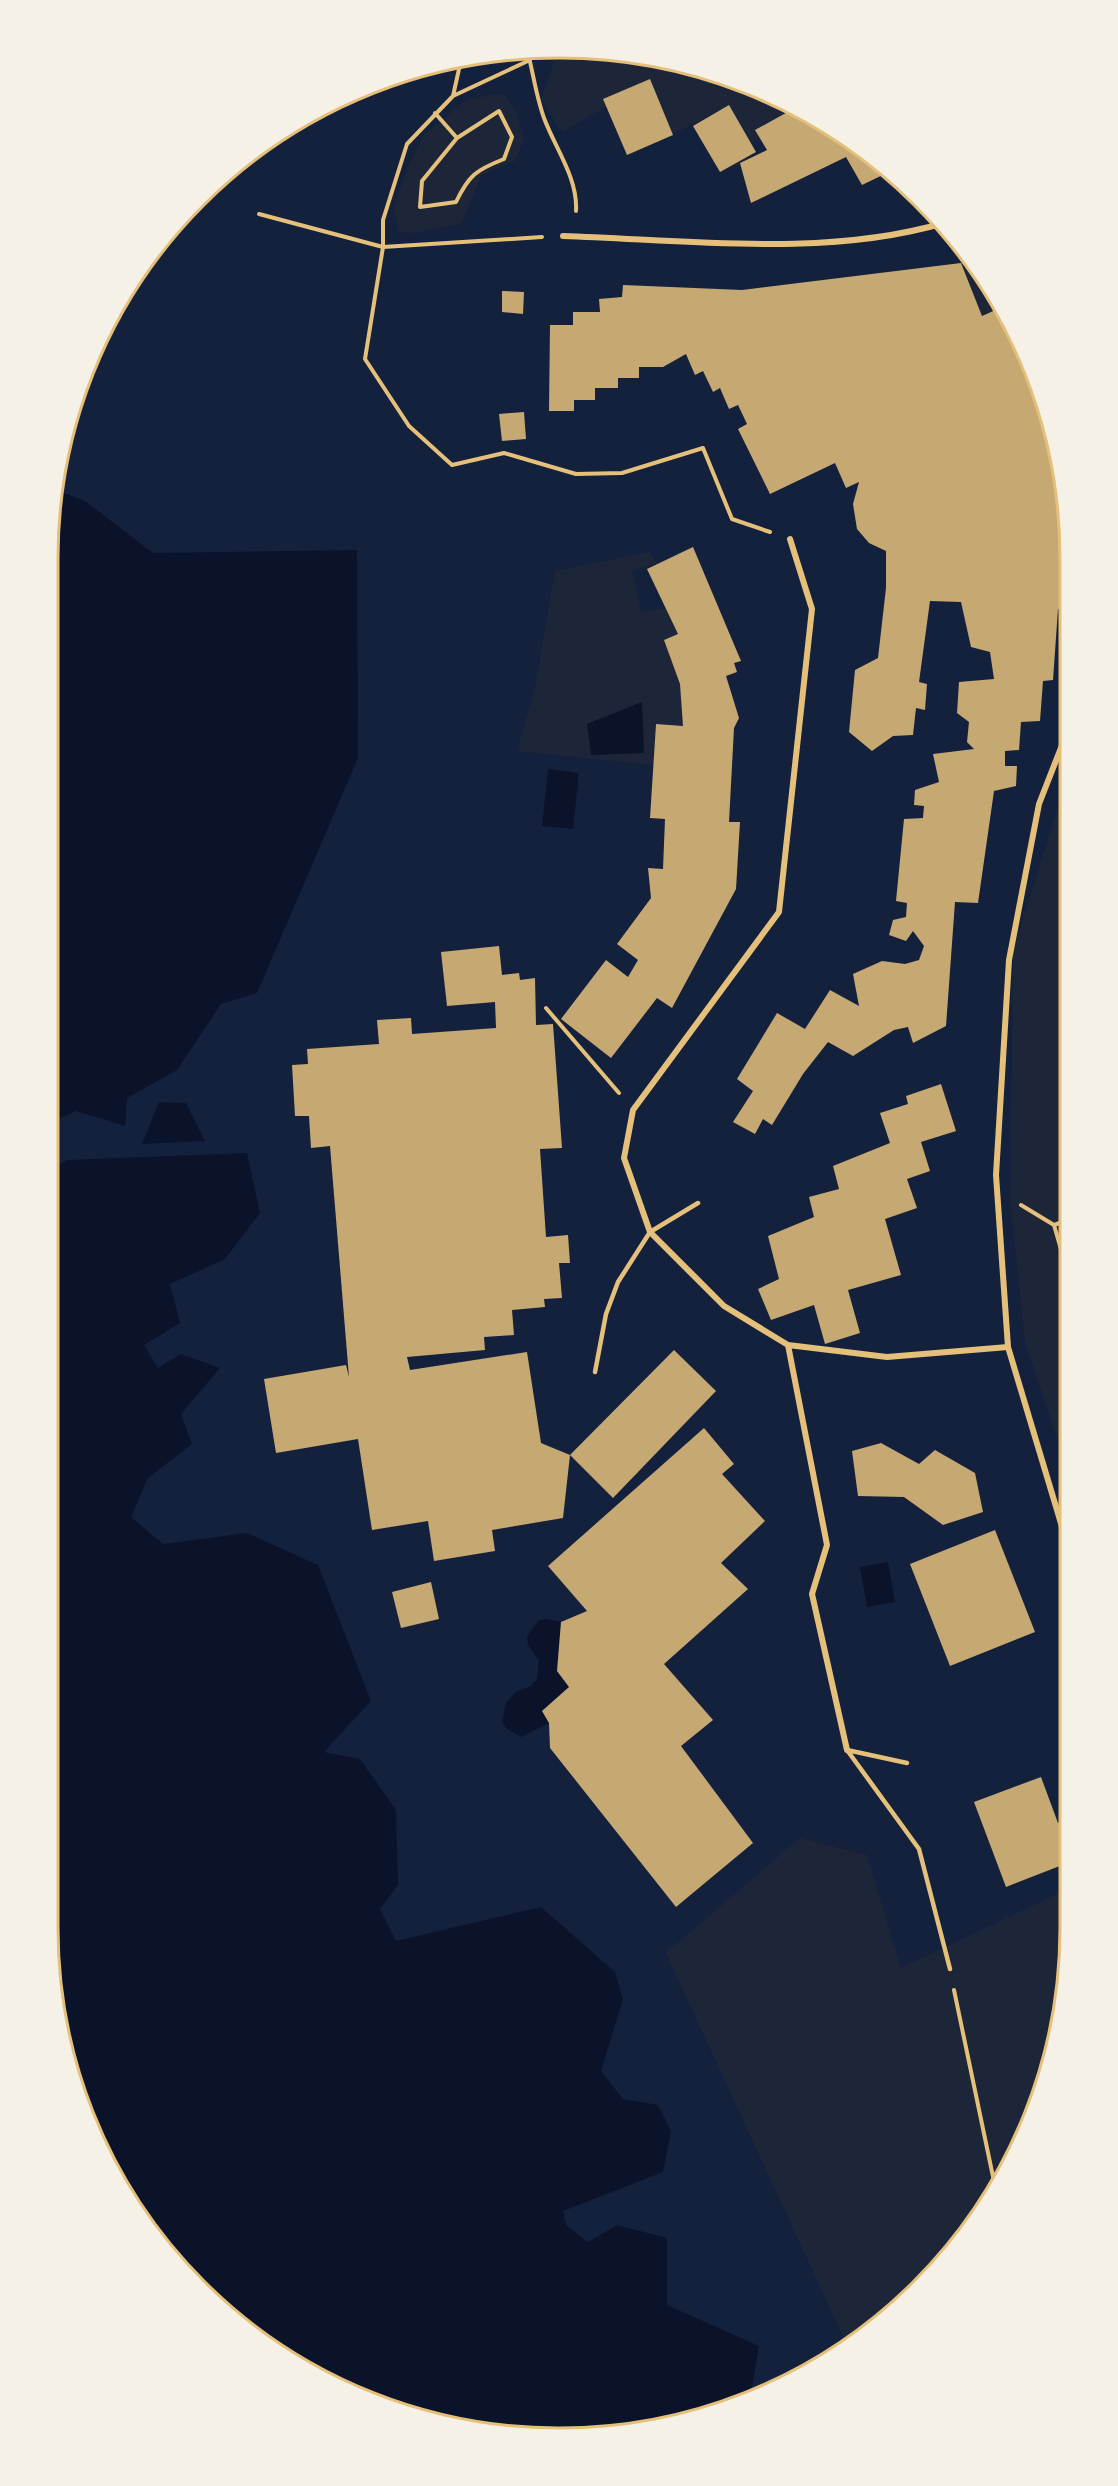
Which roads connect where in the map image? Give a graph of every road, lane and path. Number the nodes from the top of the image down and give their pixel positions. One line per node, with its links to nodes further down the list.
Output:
1 (530, 60): 3 (path); 6 (path)
2 (458, 69): 3 (path)
3 (453, 96): 4 (path)
4 (435, 113): 5 (path); 10 (path)
5 (457, 138): 5 (path)
6 (576, 211)
7 (259, 214): 10 (path)
8 (932, 226): 9 (street)
9 (563, 236): 10 (path)
10 (383, 247): 11 (path)
11 (790, 539): 14 (street)
12 (1060, 750): 15 (street)
13 (546, 1008): 14 (path)
14 (633, 1110): 19 (street)
15 (996, 1176): 18 (path); 22 (street)
16 (698, 1203): 19 (lane)
17 (1060, 1223): 18 (path)
18 (1054, 1226): 20 (path)
19 (650, 1232): 21 (street); 23 (lane)
20 (1060, 1247)
21 (788, 1346): 22 (street); 25 (street)
22 (1008, 1347): 24 (street)
23 (595, 1372)
24 (1060, 1520)
25 (847, 1750): 26 (lane); 27 (lane)
26 (907, 1763)
27 (950, 1969): 28 (path)
28 (993, 2176)

